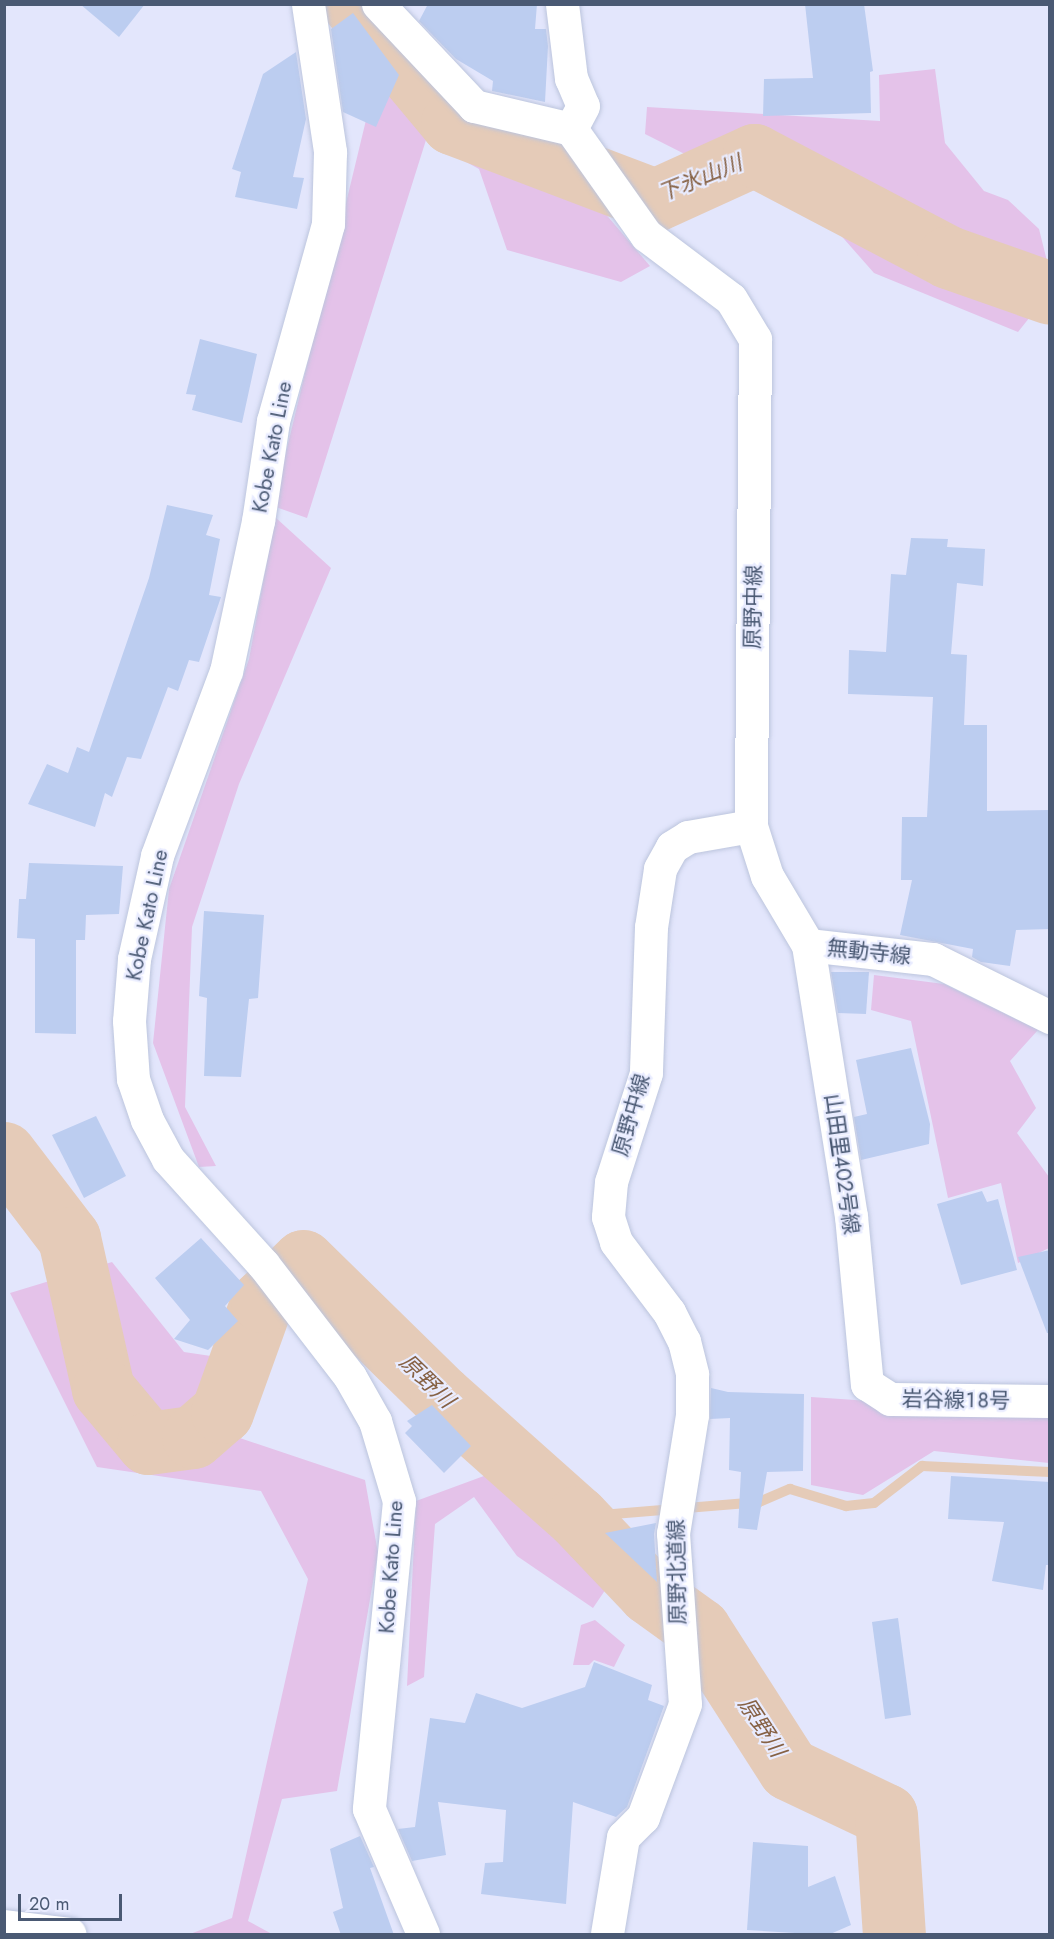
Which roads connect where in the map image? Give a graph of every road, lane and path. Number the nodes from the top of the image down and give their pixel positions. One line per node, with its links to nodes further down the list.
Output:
1 (308, 4): 13 (street, Kobe Kato Line)
2 (378, 4): 4 (street)
3 (562, 4): 4 (street)
4 (572, 130): 5 (street, 原野中線)
5 (752, 826): 6 (street, 無動寺線); 8 (street, 原野中線)
6 (808, 945): 7 (street, 無動寺線); 9 (street, 山田里４０２号線)
7 (1050, 1017)
8 (608, 1217): 14 (street, 原野北道線)
9 (867, 1384): 10 (street, 岩谷線１８号)
10 (1050, 1401)
11 (4, 1926): 12 (street)
12 (64, 1934)
13 (423, 1935)
14 (607, 1935)

